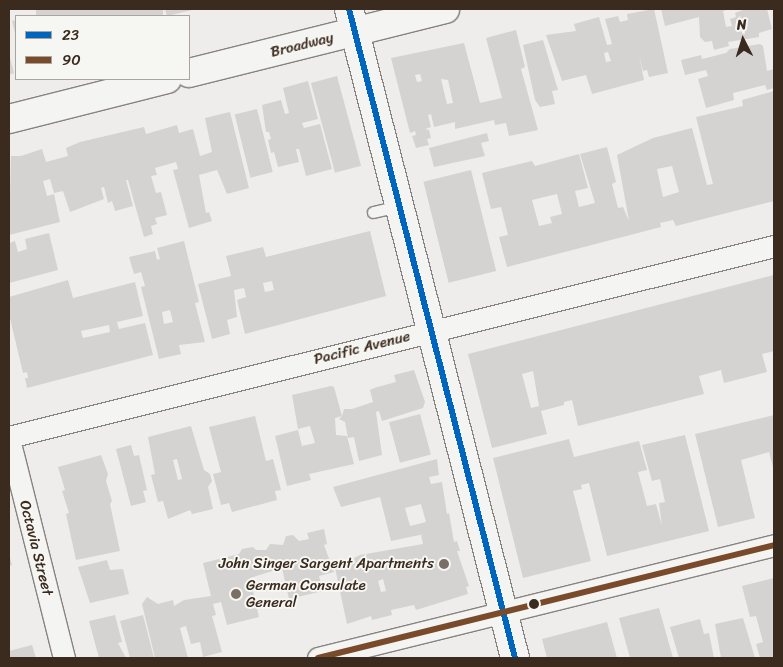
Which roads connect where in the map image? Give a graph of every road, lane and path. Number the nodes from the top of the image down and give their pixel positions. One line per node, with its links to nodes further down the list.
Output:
1 (445, 9): 2 (street, Broadway)
2 (352, 20): 3 (street, Broadway); 7 (street)
3 (190, 73)
4 (163, 80): 5 (street)
5 (9, 118)
6 (774, 246): 7 (street, Pacific Avenue)
7 (430, 331): 8 (street, Pacific Avenue); 10 (street)
8 (9, 438): 11 (street, Octavia Street)
9 (774, 545): 10 (street)
10 (504, 612): 12 (street); 13 (street)
11 (64, 658)
12 (318, 658)
13 (515, 658)

